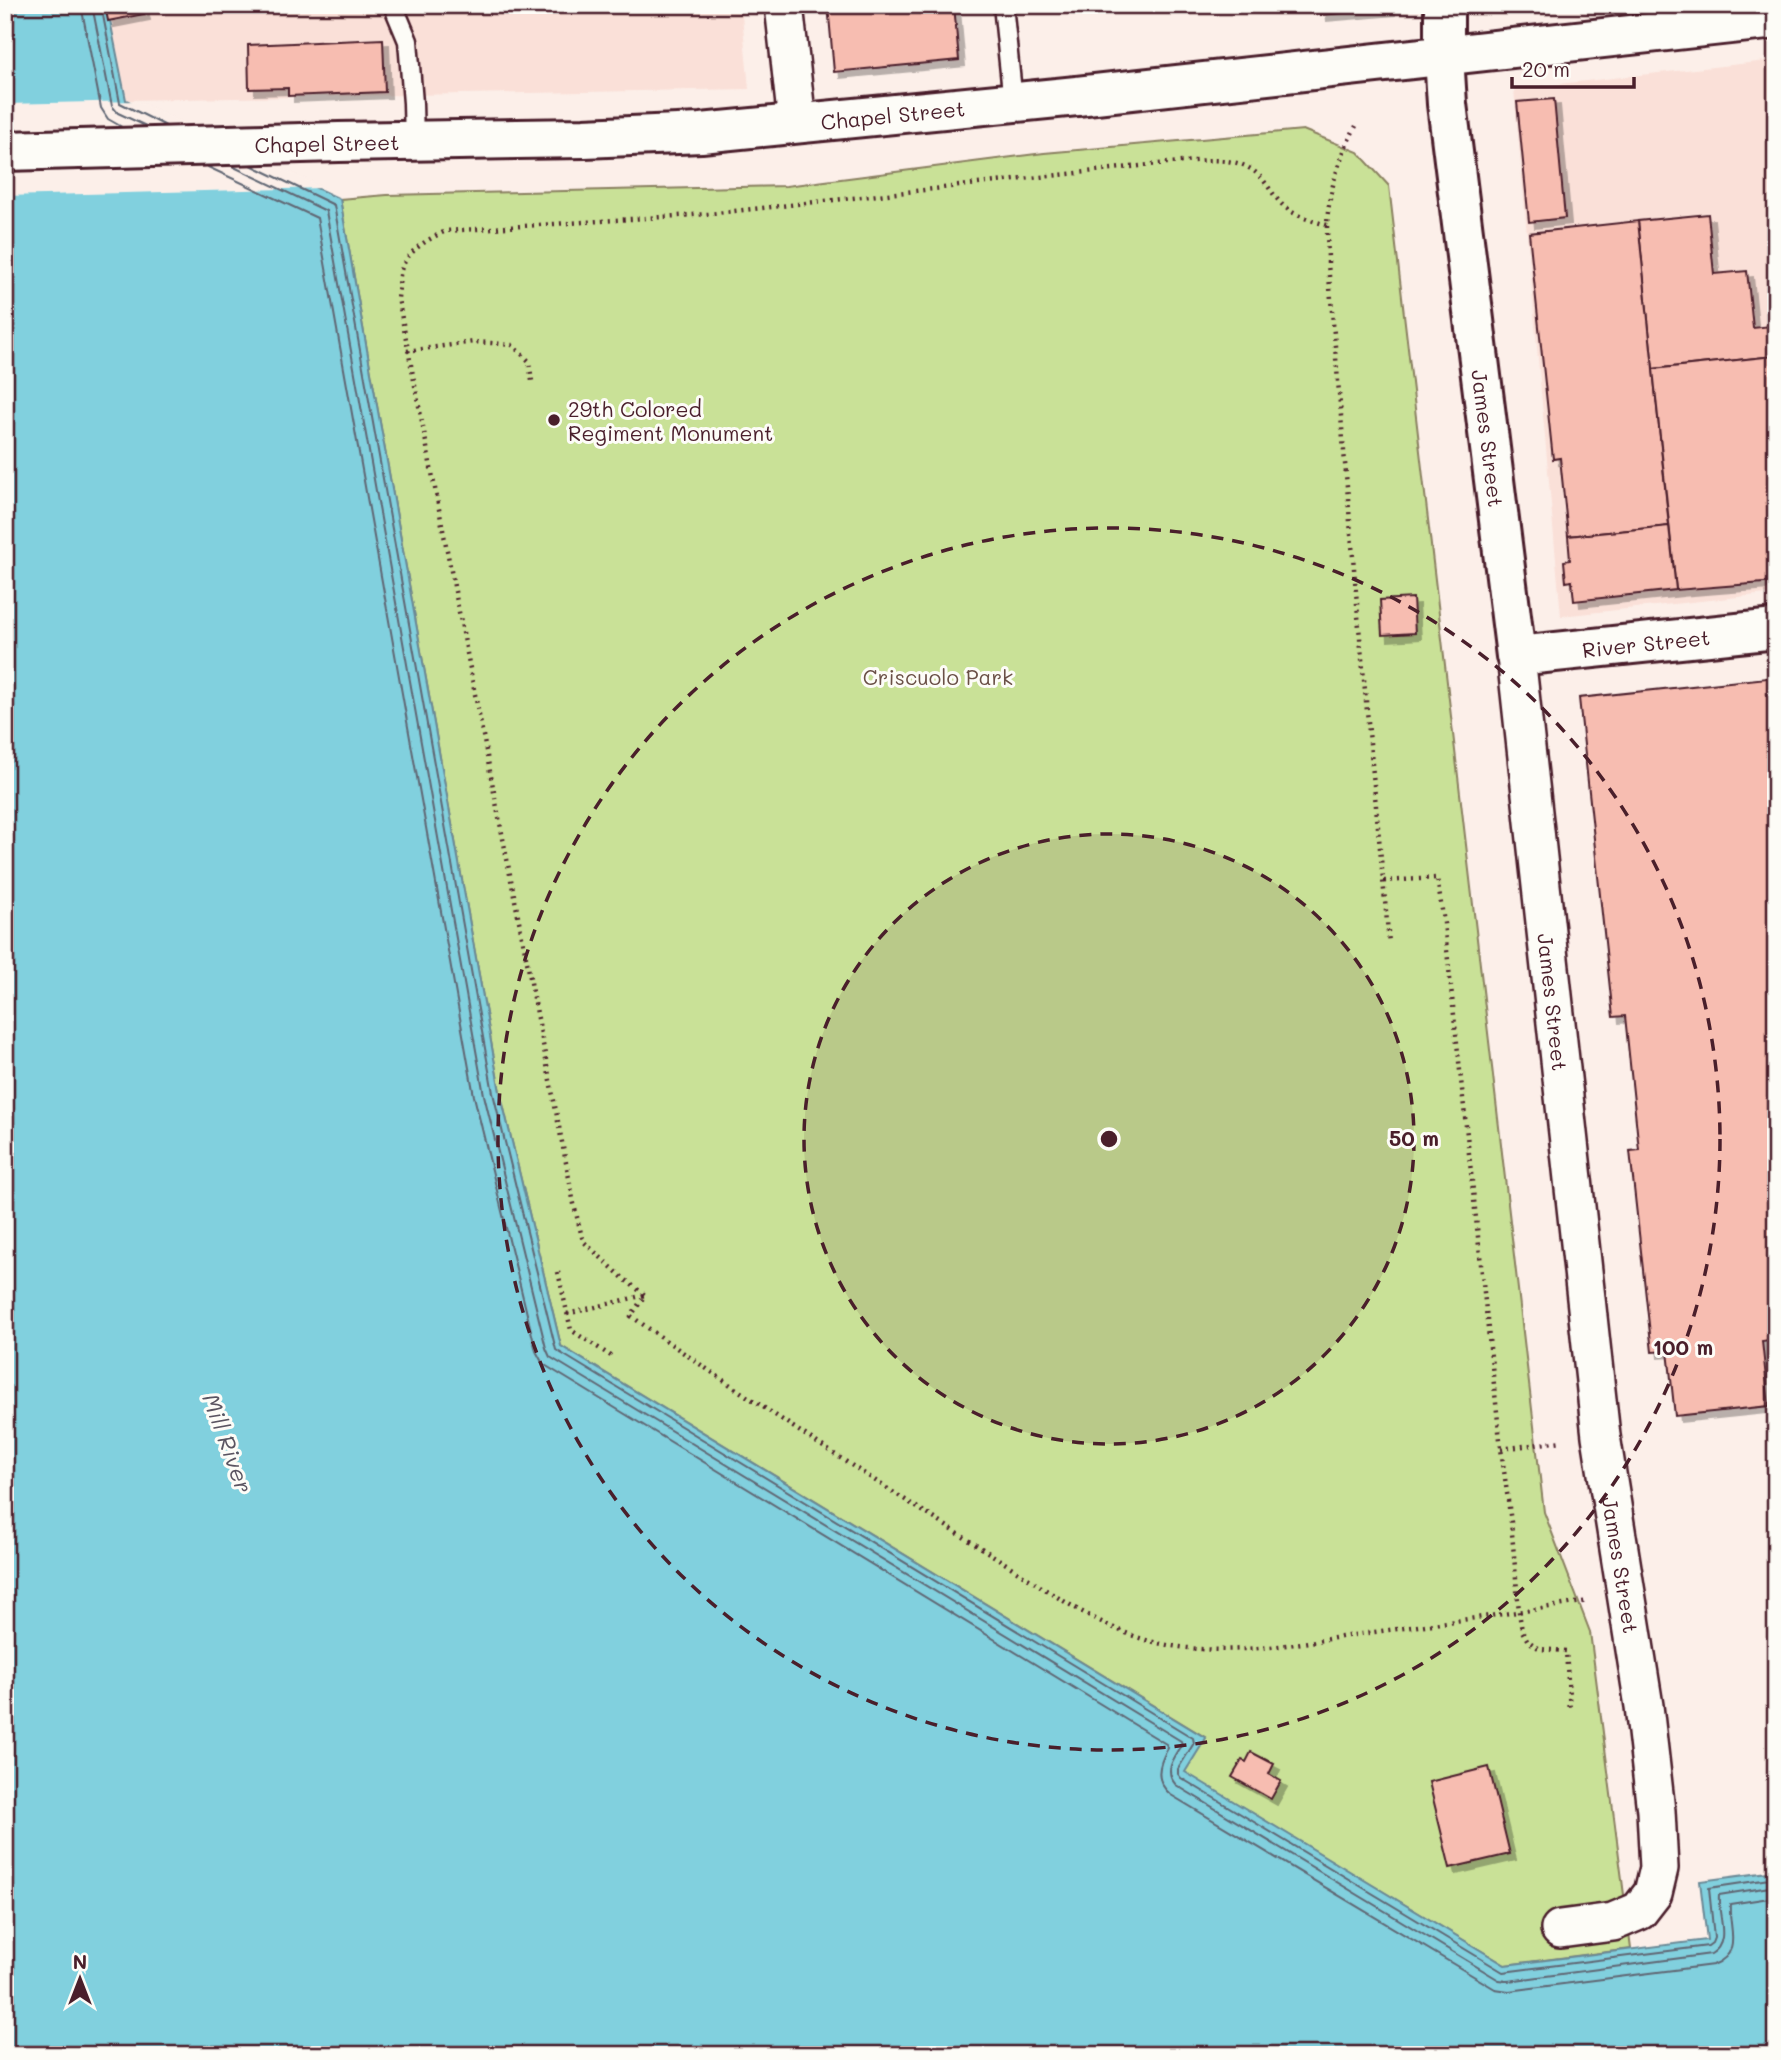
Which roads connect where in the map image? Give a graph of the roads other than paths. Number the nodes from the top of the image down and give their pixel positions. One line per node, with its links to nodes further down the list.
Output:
1 (393, 5): 9 (lane)
2 (784, 5): 8 (street)
3 (1003, 5): 7 (lane)
4 (1444, 5): 6 (main road, James Street)
5 (1776, 19): 6 (main road, Chapel Street)
6 (1444, 56): 7 (main road, Chapel Street); 12 (main road, James Street)
7 (1013, 102): 8 (main road, Chapel Street)
8 (797, 123): 9 (main road, Chapel Street)
9 (414, 142): 10 (main road, Chapel Street)
10 (5, 151)
11 (1776, 629): 12 (main road, River Street)
12 (1516, 656): 13 (street, James Street)
13 (1560, 1929)

